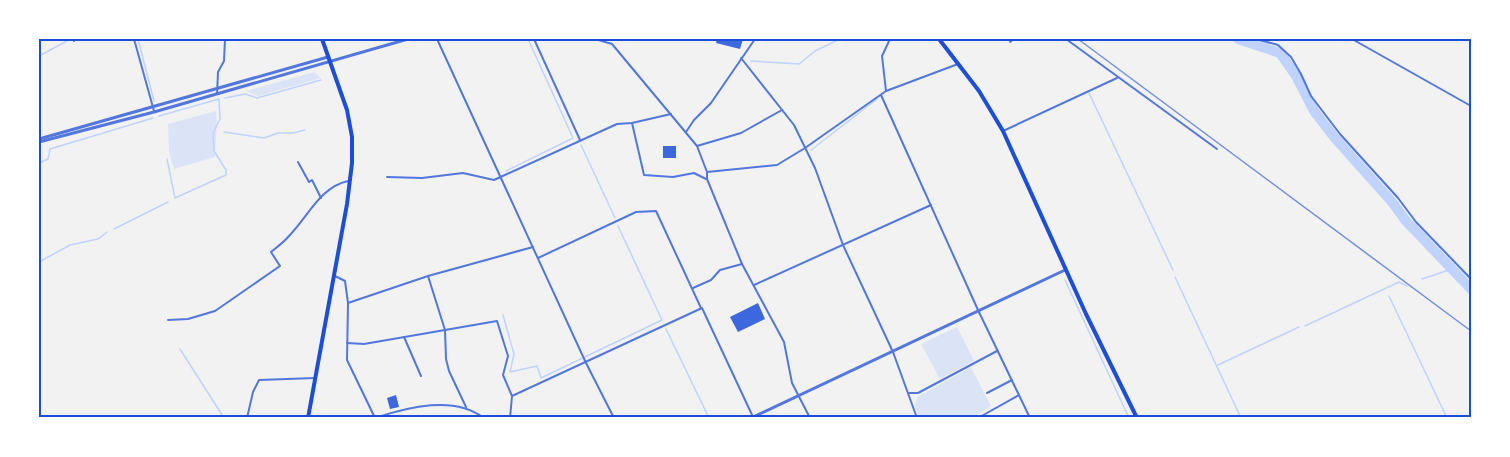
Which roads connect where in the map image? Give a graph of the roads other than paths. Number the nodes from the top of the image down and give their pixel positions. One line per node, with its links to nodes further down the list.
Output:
1 (134, 39): 26 (street)
2 (225, 39): 23 (street)
3 (322, 39): 19 (main road)
4 (408, 39): 19 (street)
5 (437, 39): 40 (street)
6 (534, 39): 32 (street)
7 (595, 39): 15 (street)
8 (755, 39): 18 (street)
9 (890, 39): 22 (street)
10 (939, 39): 20 (main road)
11 (1014, 39): 17 (street)
12 (1066, 39): 21 (street)
13 (1256, 39): 16 (street)
14 (1352, 39): 25 (street)
15 (601, 40): 28 (street)
16 (1262, 40): 52 (street)
17 (1010, 42)
18 (741, 58): 27 (street); 31 (street)
19 (329, 59): 23 (street); 42 (main road)
20 (959, 63): 22 (street); 30 (main road)
21 (1117, 78): 30 (street); 36 (street)
22 (886, 91): 24 (street)
23 (217, 92): 26 (street)
24 (880, 94): 35 (street); 44 (street)
25 (1471, 106)
26 (154, 110): 33 (street)
27 (782, 110): 34 (street); 35 (street)
28 (671, 114): 29 (street); 31 (street)
29 (632, 123): 32 (street); 41 (street)
30 (1003, 131): 49 (main road)
31 (686, 132): 34 (street)
32 (580, 140): 40 (street)
33 (39, 141)
34 (697, 146): 38 (street)
35 (805, 148): 38 (street); 45 (street)
36 (1217, 148)
37 (298, 162): 43 (street)
38 (707, 172): 41 (street)
39 (387, 177): 40 (street)
40 (501, 178): 46 (street)
41 (707, 179): 48 (street)
42 (351, 180): 43 (street); 50 (main road)
43 (321, 198): 58 (street)
44 (931, 205): 45 (street); 57 (street)
45 (843, 245): 53 (street); 63 (street)
46 (533, 247): 47 (street); 51 (street)
47 (538, 258): 54 (street); 64 (street)
48 (742, 264): 53 (street); 54 (street)
49 (1065, 270): 57 (street); 85 (main road)
50 (335, 276): 55 (street); 66 (main road)
51 (428, 276): 55 (street); 59 (street)
52 (1471, 279)
53 (754, 285): 70 (street)
54 (693, 288): 56 (street)
55 (348, 303): 61 (street)
56 (702, 308): 64 (street); 80 (street)
57 (978, 310): 62 (street); 63 (street)
58 (168, 320)
59 (445, 330): 60 (street); 72 (street); 73 (street)
60 (404, 337): 61 (street); 65 (street)
61 (347, 343): 76 (street)
62 (998, 351): 67 (street); 68 (street)
63 (893, 352): 68 (street); 70 (street)
64 (586, 363): 72 (street); 79 (street)
65 (422, 376)
66 (315, 378): 74 (street); 75 (main road)
67 (1012, 380): 69 (street); 71 (street)
68 (909, 393): 82 (street)
69 (987, 393)
70 (799, 395): 80 (street); 81 (street)
71 (1019, 395): 83 (street); 84 (street)
72 (512, 396): 78 (street)
73 (466, 407): 76 (street); 77 (street)
74 (247, 418)
75 (308, 418)
76 (375, 418)
77 (484, 418)
78 (510, 418)
79 (614, 418)
80 (752, 418)
81 (810, 418)
82 (917, 418)
83 (978, 418)
84 (1030, 418)
85 (1137, 418)

